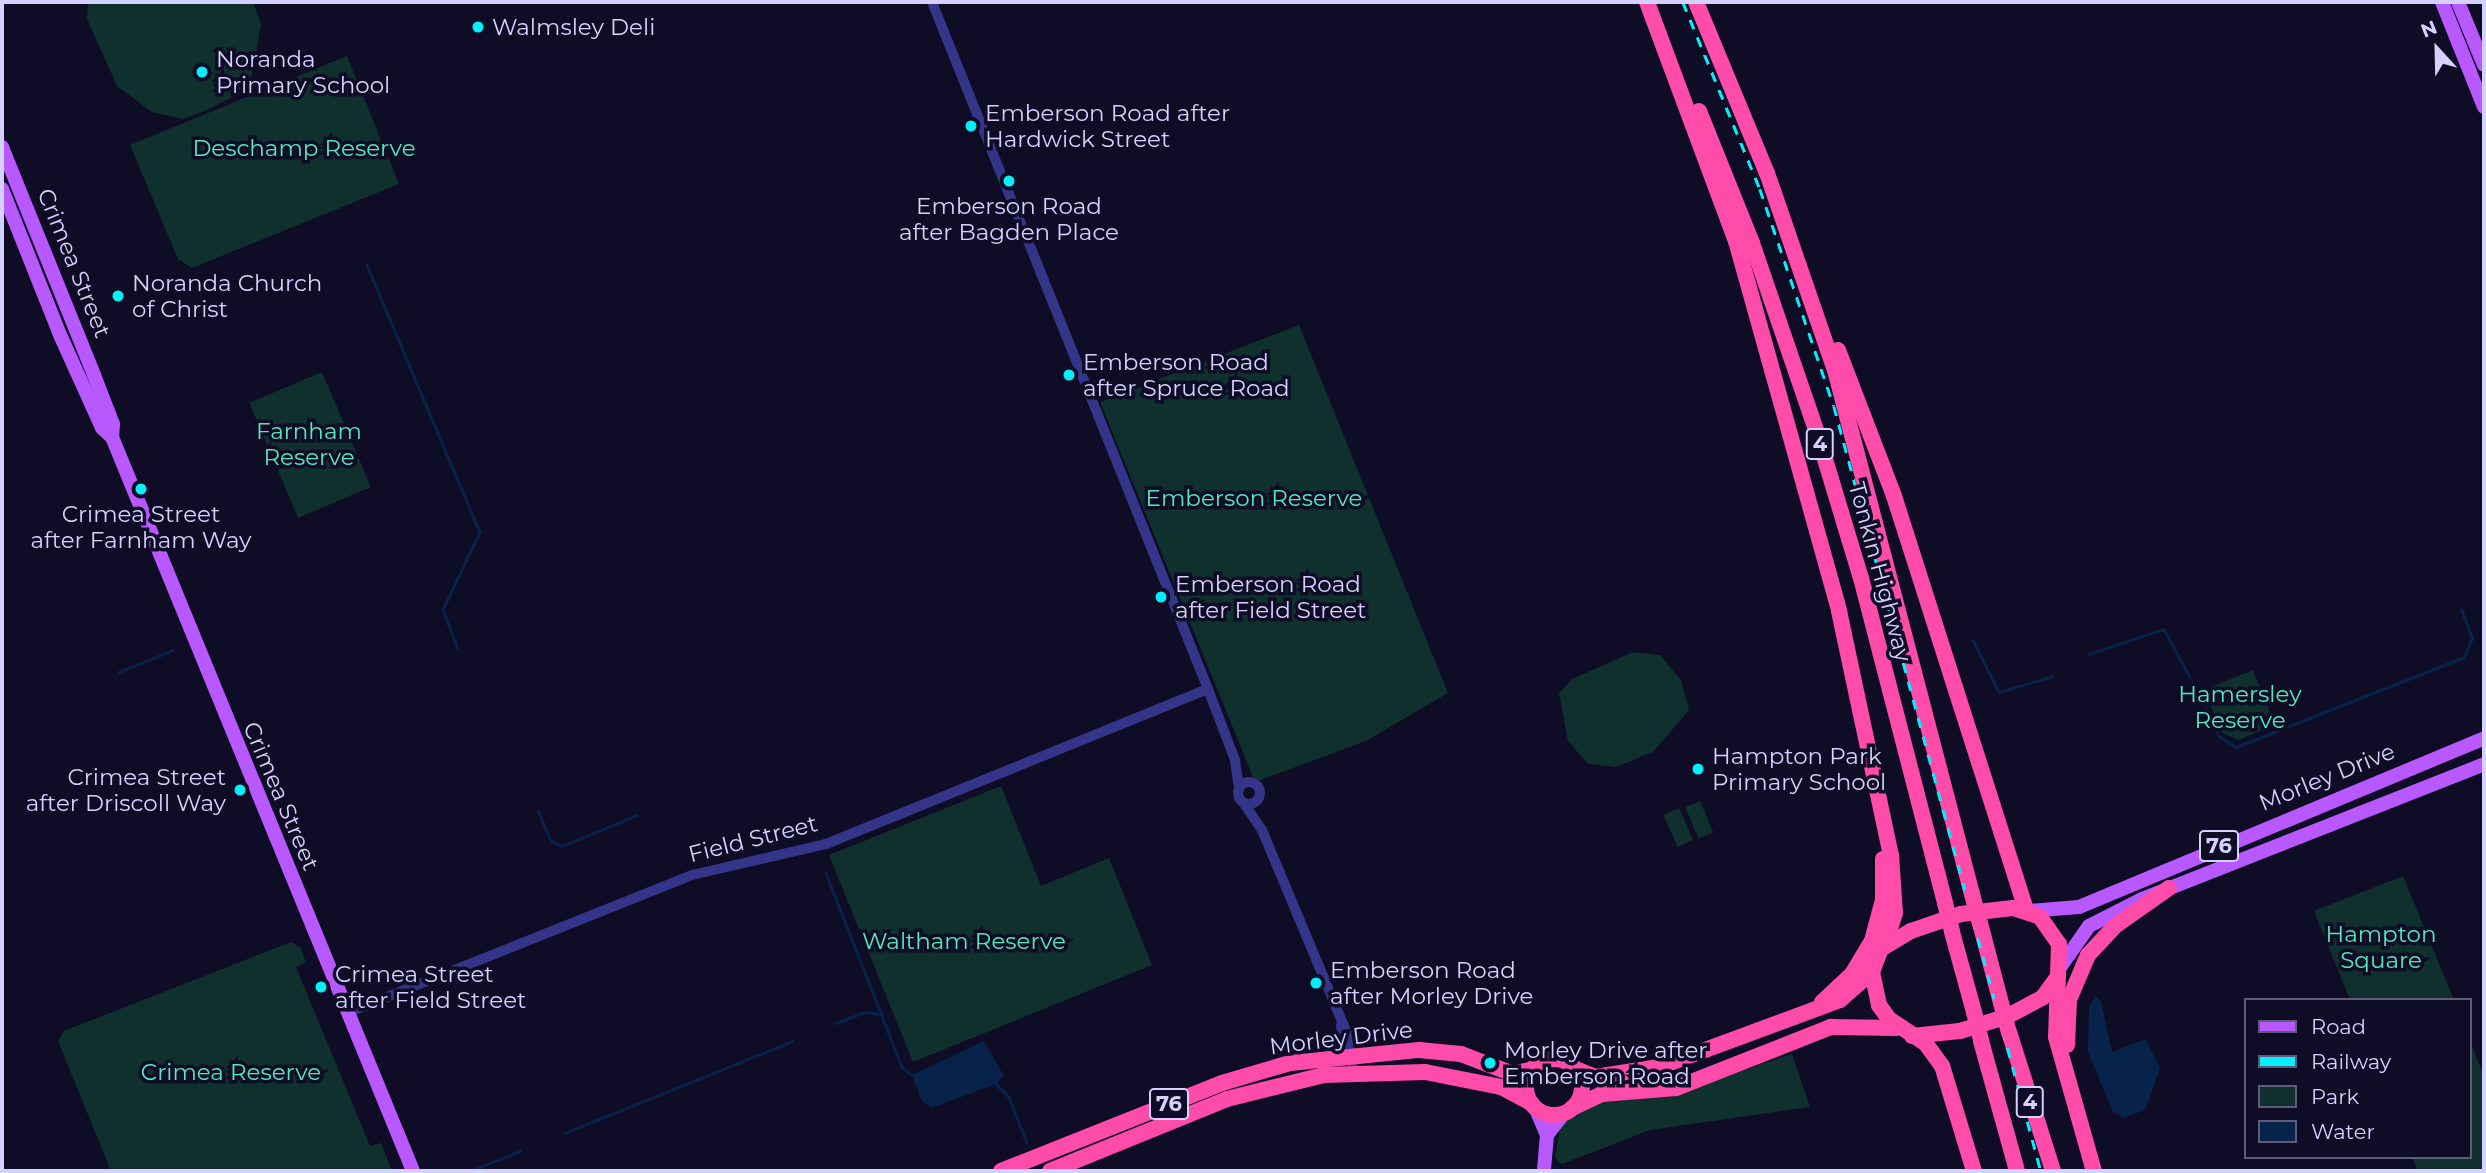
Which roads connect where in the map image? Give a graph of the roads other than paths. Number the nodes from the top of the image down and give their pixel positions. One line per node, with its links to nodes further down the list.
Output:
1 (932, 2): 12 (street)
2 (1648, 2): 21 (highway); 42 (highway, Tonkin Highway / 4, bridge)
3 (1696, 2): 10 (highway, Tonkin Highway / 4)
4 (2442, 2): 7 (main road)
5 (2458, 2): 6 (main road)
6 (2484, 65)
7 (2484, 107)
8 (2, 147): 11 (main road, Crimea Street)
9 (2, 189): 11 (main road, Crimea Street)
10 (1785, 222): 23 (highway); 43 (highway, Tonkin Highway / 4, bridge)
11 (112, 438): 27 (main road, Crimea Street)
12 (1208, 689): 14 (street); 27 (street, Field Street)
13 (2484, 738): 23 (main road, Morley Drive / 76)
14 (1235, 760): 16 (street); 17 (street)
15 (2484, 764): 22 (main road, Morley Drive / 76)
16 (1252, 782): 17 (street); 18 (street)
17 (1239, 789): 19 (street)
18 (1259, 798): 19 (street); 20 (street)
19 (1242, 802): 20 (street)
20 (1262, 830): 30 (street)
21 (1884, 830): 24 (highway); 28 (highway)
22 (2169, 888): 25 (main road, Morley Drive / 76); 33 (highway)
23 (2027, 911): 24 (highway, 76); 25 (highway)
24 (1884, 946): 26 (highway)
25 (2060, 970): 29 (highway, 76); 33 (highway)
26 (1871, 972): 28 (highway); 29 (highway)
27 (347, 1013): 37 (main road, Crimea Street)
28 (1793, 1018): 31 (highway)
29 (1905, 1032): 35 (highway, 76); 41 (highway)
30 (1349, 1065): 32 (highway, Morley Drive / 76); 34 (highway, Morley Drive / 76); 38 (highway, Morley Drive / 76); 39 (highway, Morley Drive / 76)
31 (1573, 1068): 32 (highway); 35 (highway)
32 (1533, 1069): 34 (highway)
33 (2074, 1101): 44 (highway)
34 (1533, 1105): 35 (highway); 36 (main road)
35 (1568, 1111): 36 (main road)
36 (1547, 1135): 40 (main road)
37 (412, 1171)
38 (1001, 1171)
39 (1050, 1171)
40 (1544, 1171)
41 (1974, 1171)
42 (2017, 1171)
43 (2053, 1171)
44 (2094, 1171)

